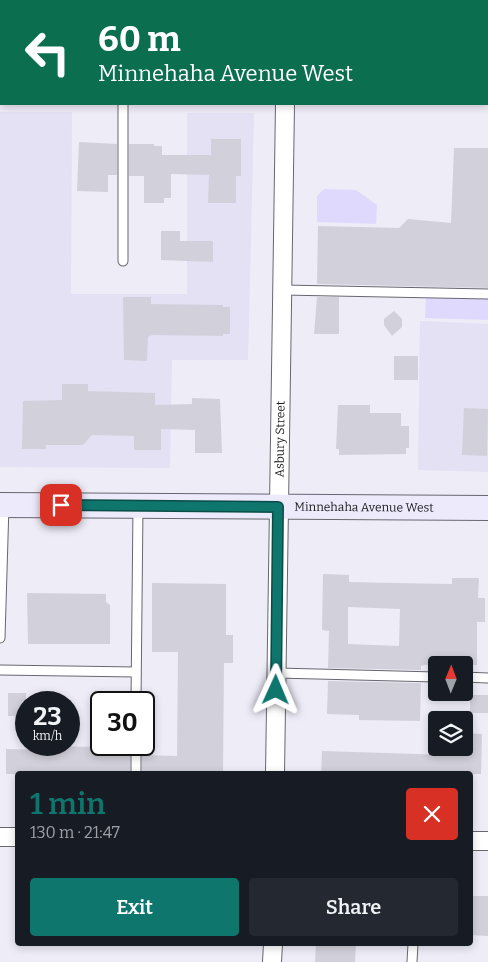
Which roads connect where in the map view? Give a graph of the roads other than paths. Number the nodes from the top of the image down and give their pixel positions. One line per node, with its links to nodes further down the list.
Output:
1 (123, 105): 3 (lane)
2 (285, 105): 4 (street, Asbury Street)
3 (123, 261)
4 (282, 290): 5 (lane); 8 (street, Asbury Street)
5 (488, 294)
6 (2, 505): 7 (street, Minnehaha Avenue West); 10 (lane)
7 (138, 506): 8 (street, Minnehaha Avenue West); 12 (lane)
8 (278, 507): 9 (street, Minnehaha Avenue West); 13 (street, Asbury Street)
9 (488, 508)
10 (0, 638)
11 (0, 670): 12 (lane)
12 (136, 672): 17 (lane)
13 (277, 673): 14 (lane); 20 (street, Asbury Street)
14 (428, 677)
15 (473, 677): 16 (lane)
16 (488, 678)
17 (136, 691)
18 (136, 756): 19 (lane)
19 (136, 771)
20 (275, 771)
21 (0, 837): 22 (street)
22 (15, 837)
23 (473, 841): 24 (street)
24 (488, 841)
25 (273, 946): 27 (street)
26 (412, 946): 28 (lane)
27 (272, 962)
28 (412, 962)

